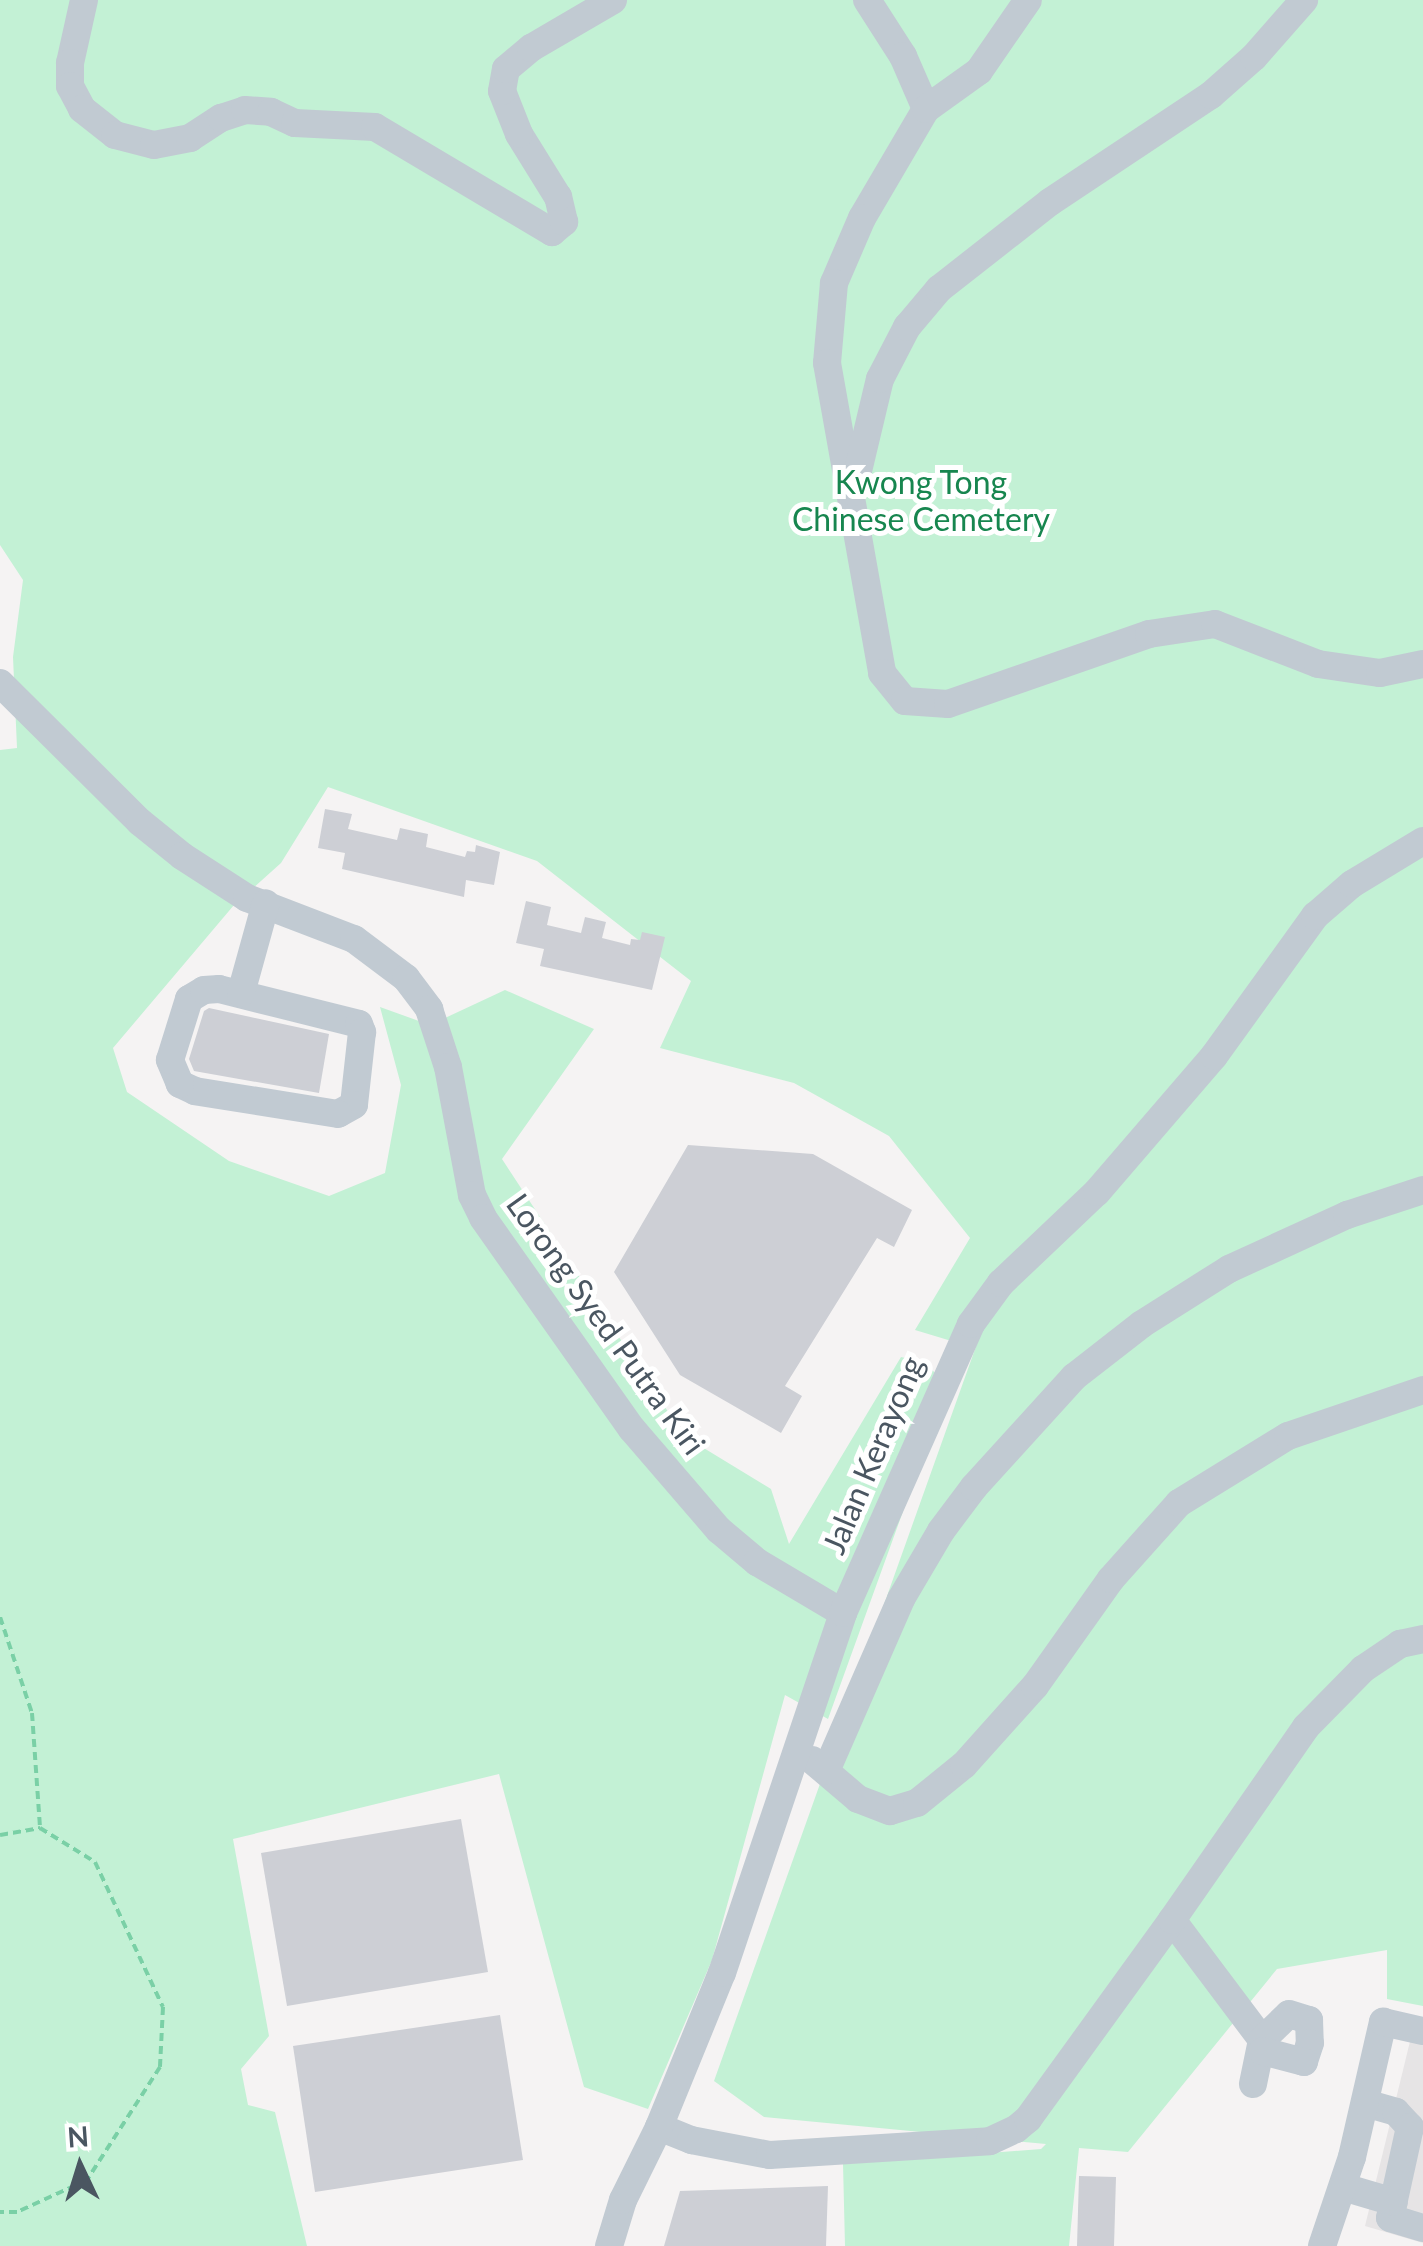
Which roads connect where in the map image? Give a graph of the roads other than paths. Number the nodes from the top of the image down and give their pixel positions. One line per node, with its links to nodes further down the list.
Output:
1 (84, 0): 2 (street)
2 (613, 0)
3 (867, 0): 6 (street)
4 (1028, 0): 6 (street)
5 (1304, 0): 8 (street)
6 (926, 109): 7 (street)
7 (827, 363): 8 (street); 9 (street)
8 (880, 379): 9 (street)
9 (850, 503): 10 (street)
10 (1423, 664)
11 (0, 682): 13 (street, Lorong Syed Putra Kiri)
12 (1423, 842): 17 (street, Jalan Kerayong)
13 (266, 903): 14 (street); 17 (street, Lorong Syed Putra Kiri)
14 (241, 993): 14 (street)
15 (1423, 1190): 20 (street)
16 (1423, 1390): 20 (street)
17 (843, 1613): 19 (street, Jalan Kerayong)
18 (1423, 1639): 21 (street)
19 (798, 1748): 20 (street); 25 (street, Jalan Kerayong)
20 (826, 1771)
21 (1172, 1920): 23 (street); 25 (street)
22 (1423, 2031): 24 (street)
23 (1253, 2084)
24 (1363, 2111): 26 (street); 27 (street)
25 (660, 2127): 29 (street, Jalan Kerayong)
26 (1343, 2187): 27 (street); 30 (street)
27 (1394, 2202): 28 (street)
28 (1423, 2228)
29 (609, 2242)
30 (1322, 2246)

